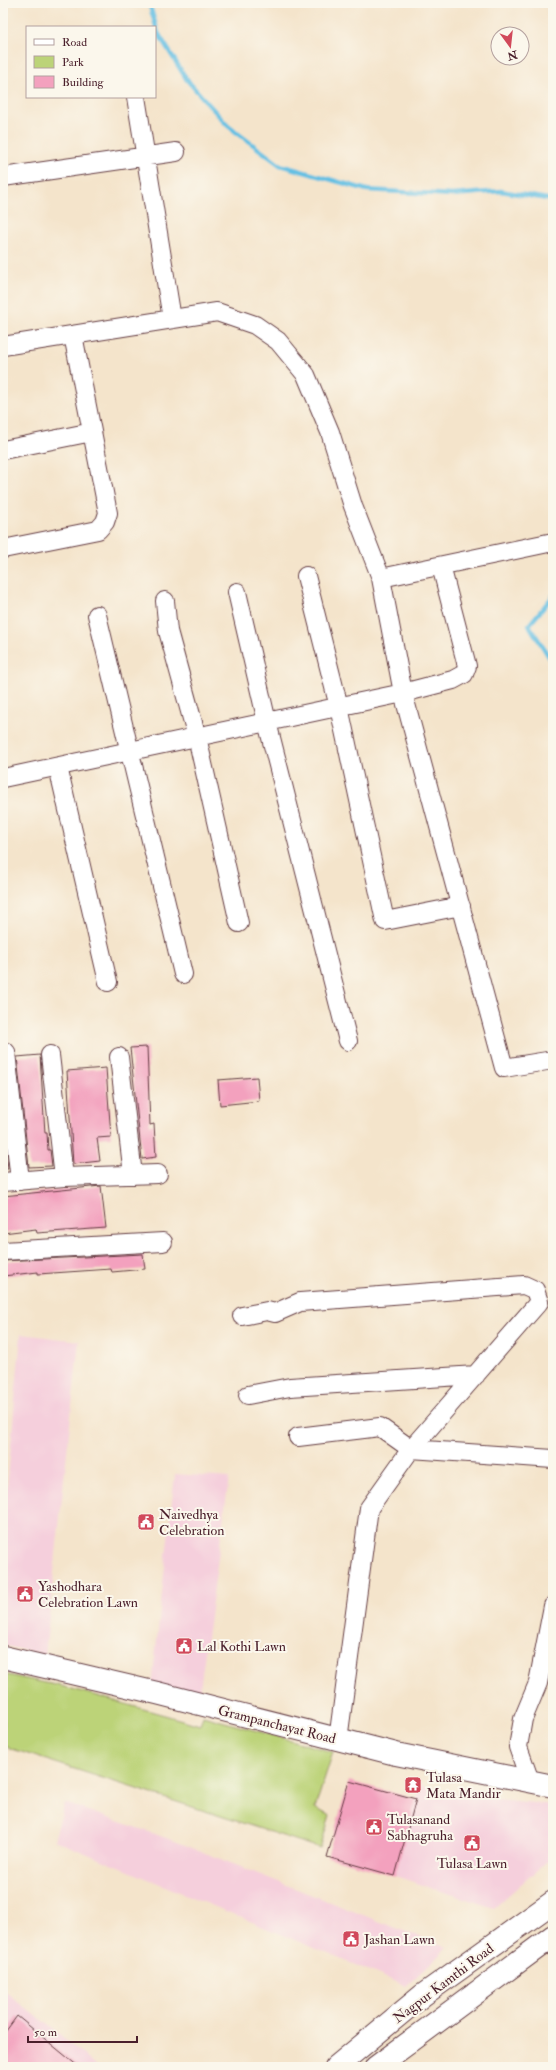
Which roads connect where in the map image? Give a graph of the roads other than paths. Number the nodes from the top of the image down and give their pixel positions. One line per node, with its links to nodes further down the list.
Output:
1 (136, 98): 3 (street)
2 (176, 152): 3 (street)
3 (145, 156): 4 (street); 5 (street)
4 (3, 177)
5 (172, 319): 6 (street); 14 (street)
6 (73, 335): 7 (street); 8 (street)
7 (3, 346)
8 (92, 432): 9 (street); 11 (street)
9 (3, 450)
10 (553, 542): 12 (street)
11 (3, 549)
12 (441, 566): 14 (street); 18 (street)
13 (306, 576): 19 (street)
14 (381, 578): 18 (street)
15 (237, 592): 20 (street)
16 (165, 601): 21 (street)
17 (97, 615): 22 (street)
18 (403, 693): 19 (street); 25 (street)
19 (339, 707): 20 (street); 25 (street)
20 (267, 722): 21 (street); 29 (street)
21 (197, 737): 22 (street); 26 (street)
22 (129, 752): 23 (street); 27 (street)
23 (58, 767): 24 (street); 28 (street)
24 (3, 778)
25 (460, 906): 33 (street)
26 (239, 923)
27 (183, 974)
28 (108, 982)
29 (348, 1041)
30 (6, 1052): 37 (street)
31 (50, 1055): 36 (street)
32 (119, 1057): 35 (street)
33 (553, 1060)
34 (158, 1174): 35 (street)
35 (133, 1175): 36 (street)
36 (64, 1177): 37 (street)
37 (12, 1181)
38 (163, 1242): 39 (street)
39 (3, 1251)
40 (242, 1316): 41 (street)
41 (476, 1375): 42 (street); 44 (street)
42 (248, 1395)
43 (298, 1437): 44 (street)
44 (411, 1449): 45 (street); 48 (street)
45 (553, 1459)
46 (553, 1606): 49 (street)
47 (3, 1657): 48 (street, Grampanchayat Road)
48 (338, 1740): 49 (street, Grampanchayat Road)
49 (530, 1781): 50 (street, Grampanchayat Road)
50 (553, 1786)
51 (553, 1902): 53 (street, Nagpur Kamthi Road)
52 (553, 1936): 54 (street)
53 (336, 2067)
54 (376, 2067)

